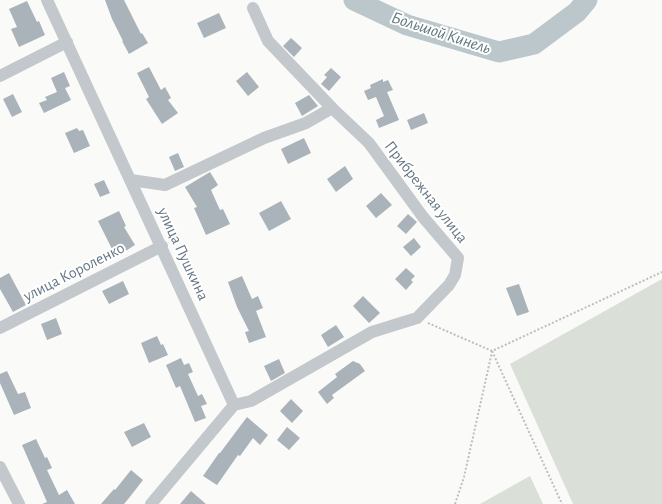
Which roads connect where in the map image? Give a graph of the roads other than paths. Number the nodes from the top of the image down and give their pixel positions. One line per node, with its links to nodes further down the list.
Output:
1 (47, 0): 3 (street, улица Пушкина)
2 (253, 8): 5 (street, Прибрежная улица)
3 (67, 42): 4 (street); 6 (street, улица Пушкина)
4 (0, 76)
5 (332, 108): 6 (street); 9 (street, Прибрежная улица)
6 (131, 180): 7 (street, улица Пушкина)
7 (162, 246): 8 (street, улица Короленко); 9 (street, улица Пушкина)
8 (0, 328)
9 (234, 405): 12 (street)
10 (0, 467): 11 (street)
11 (19, 504)
12 (151, 504)

